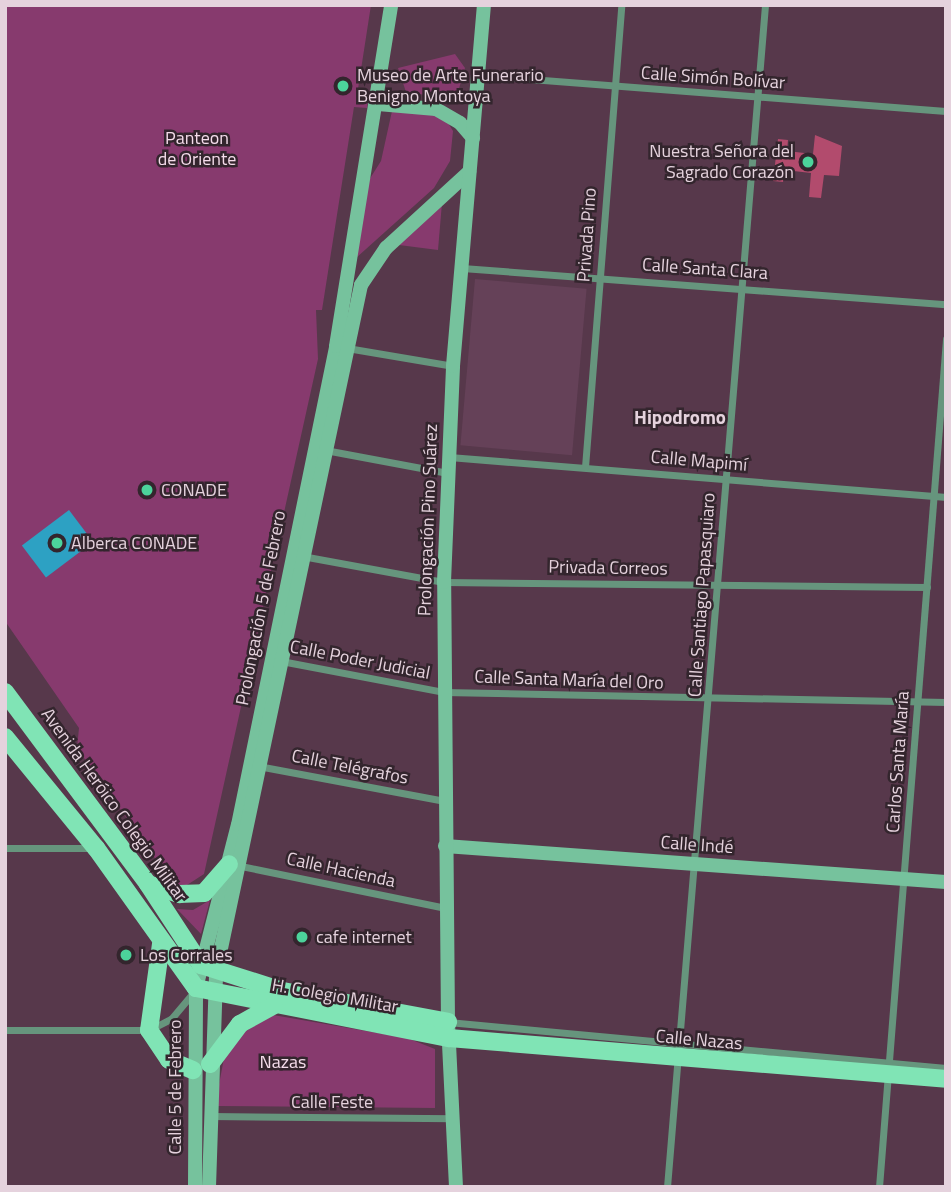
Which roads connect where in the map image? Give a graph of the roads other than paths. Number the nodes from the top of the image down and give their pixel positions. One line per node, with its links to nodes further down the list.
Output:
1 (391, 5): 8 (street)
2 (484, 5): 5 (street, Prolongación Pino Suárez)
3 (621, 5): 6 (street, Privada Pino)
4 (765, 5): 7 (street, Calle Santiago Papasquiaro)
5 (478, 75): 6 (street, Calle Simón Bolívar); 10 (street, Prolongación Pino Suárez)
6 (615, 86): 7 (street, Calle Simón Bolívar); 13 (street, Privada Pino)
7 (757, 97): 9 (street, Calle Simón Bolívar); 14 (street, Calle Santiago Papasquiaro)
8 (378, 104): 10 (street); 17 (street, Prolongación 5 de Febrero)
9 (946, 111)
10 (472, 138): 11 (street, Prolongación Pino Suárez)
11 (469, 172): 12 (street, Prolongación Pino Suárez); 17 (street, Prolongación 5 de Febrero)
12 (462, 268): 13 (street, Calle Santa Clara); 18 (street, Prolongación Pino Suárez)
13 (600, 278): 14 (street, Calle Santa Clara); 22 (street, Privada Pino)
14 (741, 287): 15 (street, Calle Santa Clara); 24 (street, Calle Santiago Papasquiaro)
15 (946, 304)
16 (946, 339): 19 (street, Carlos Santa María)
17 (342, 347): 18 (street); 20 (street, Prolongación 5 de Febrero)
18 (453, 366): 21 (street, Prolongación Pino Suárez)
19 (943, 403): 25 (street, Carlos Santa María)
20 (319, 449): 23 (street); 27 (street, Prolongación 5 de Febrero)
21 (449, 457): 22 (street, Calle Mapimí); 23 (street, Prolongación Pino Suárez)
22 (585, 467): 24 (street, Calle Mapimí)
23 (448, 473): 28 (street, Prolongación Pino Suárez)
24 (727, 479): 25 (street, Calle Mapimí); 29 (street, Calle Santiago Papasquiaro)
25 (934, 496): 26 (street, Calle Mapimí); 30 (street, Carlos Santa María)
26 (946, 497)
27 (298, 555): 28 (street, Privada Correos); 31 (street, Prolongación 5 de Febrero)
28 (444, 582): 29 (street, Privada Correos); 33 (street, Prolongación Pino Suárez)
29 (719, 585): 30 (street, Privada Correos); 34 (street, Calle Santiago Papasquiaro)
30 (927, 587): 35 (street, Carlos Santa María)
31 (277, 660): 33 (street, Calle Poder Judicial); 38 (street, Prolongación 5 de Febrero)
32 (5, 692): 47 (main road, Avenida Heróico Colegio Militar)
33 (443, 692): 34 (street, Calle Santa María del Oro); 39 (street, Prolongación Pino Suárez)
34 (710, 700): 35 (street, Calle Santa María del Oro); 43 (street, Calle Santiago Papasquiaro)
35 (918, 702): 36 (street, Calle Santa María del Oro); 45 (street, Carlos Santa María)
36 (946, 702)
37 (5, 737): 42 (main road)
38 (256, 765): 39 (street, Calle Telégrafos); 44 (street, Prolongación 5 de Febrero)
39 (445, 801): 40 (street, Prolongación Pino Suárez)
40 (445, 846): 43 (street, Calle Indé); 48 (street, Prolongación Pino Suárez)
41 (5, 848): 42 (street)
42 (96, 848): 49 (main road)
43 (695, 864): 45 (street, Calle Indé); 56 (street, Calle Santiago Papasquiaro)
44 (235, 865): 47 (main road); 48 (street, Calle Hacienda); 50 (street, Prolongación 5 de Febrero)
45 (905, 878): 46 (street, Calle Indé); 59 (street, Carlos Santa María)
46 (946, 882)
47 (149, 884): 50 (main road, Avenida Heróico Colegio Militar)
48 (446, 908): 55 (street, Prolongación Pino Suárez)
49 (161, 944): 51 (main road); 54 (main road)
50 (209, 968): 51 (street, Prolongación 5 de Febrero); 55 (main road, H. Colegio Militar)
51 (204, 990): 52 (main road, H. Colegio Militar); 54 (street); 57 (street, Calle 5 de Febrero)
52 (273, 1006): 55 (main road, H. Colegio Militar); 57 (main road)
53 (5, 1030): 54 (street)
54 (149, 1030): 57 (main road)
55 (449, 1030): 56 (main road, Calle Nazas); 62 (street, Prolongación Pino Suárez)
56 (678, 1053): 59 (main road, Calle Nazas); 66 (street, Calle Santiago Papasquiaro)
57 (201, 1067): 61 (street, Calle 5 de Febrero); 63 (street, Calle 5 de Febrero)
58 (946, 1068): 59 (street)
59 (888, 1070): 60 (main road, Calle Nazas); 67 (street, Carlos Santa María)
60 (946, 1079)
61 (209, 1116): 62 (street, Calle Feste); 64 (street, Calle 5 de Febrero)
62 (454, 1118): 65 (street, Prolongación Pino Suárez)
63 (195, 1187)
64 (209, 1187)
65 (456, 1187)
66 (667, 1187)
67 (879, 1187)

